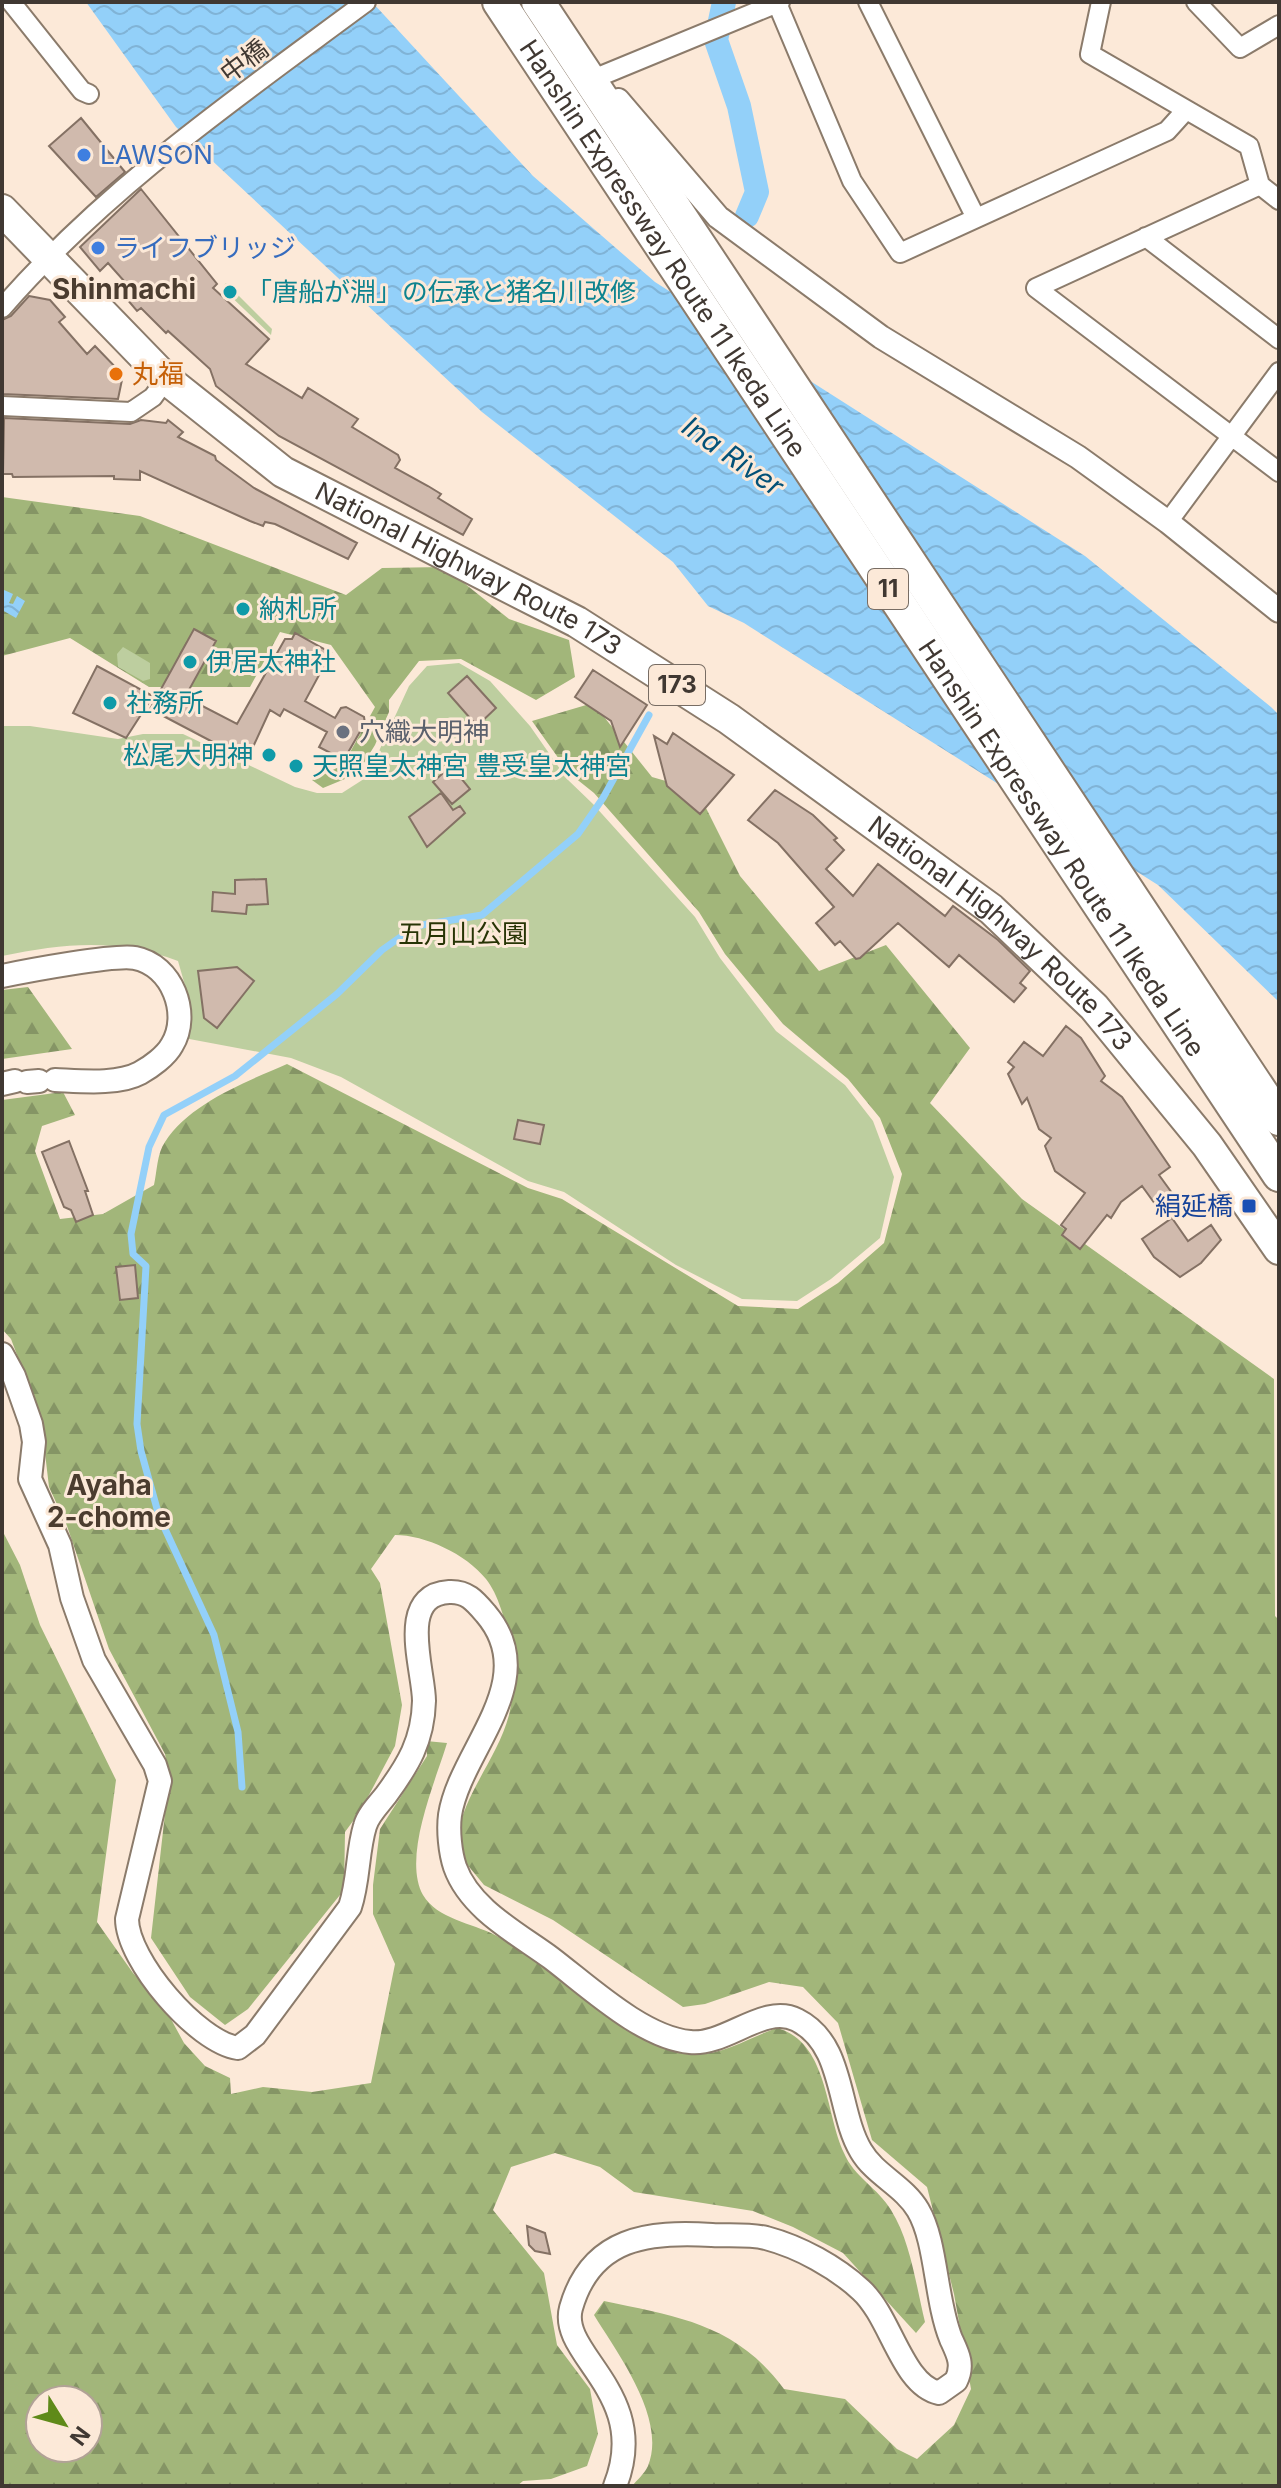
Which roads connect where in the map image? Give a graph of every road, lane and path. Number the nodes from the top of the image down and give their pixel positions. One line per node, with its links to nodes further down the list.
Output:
1 (11, 2): 12 (street)
2 (366, 2): 19 (street, 中橋)
3 (499, 2): 32 (highway, Hanshin Expressway Route 11 Ikeda Line / 11)
4 (538, 2): 31 (highway, Hanshin Expressway Route 11 Ikeda Line / 11)
5 (546, 2): 11 (street)
6 (868, 2): 17 (street)
7 (1101, 2): 13 (street)
8 (1196, 2): 10 (street)
9 (779, 3): 11 (street); 17 (street)
10 (1279, 25)
11 (598, 77): 27 (street)
12 (89, 94)
13 (1186, 110): 14 (street); 17 (street)
14 (1260, 185): 15 (street); 18 (street)
15 (1279, 200)
16 (2, 210): 19 (highway, National Highway Route 173 / 173)
17 (976, 218)
18 (1146, 237): 21 (street); 25 (street)
19 (46, 256): 20 (street, 中橋); 23 (highway, National Highway Route 173 / 173)
20 (2, 308)
21 (1279, 339)
22 (1279, 372): 25 (street)
23 (166, 379): 24 (street); 33 (highway, National Highway Route 173 / 173)
24 (2, 406)
25 (1232, 436): 26 (street); 27 (street)
26 (1279, 472)
27 (1168, 522): 28 (street)
28 (1279, 611)
29 (2, 976): 30 (street)
30 (29, 1082)
31 (1279, 1119)
32 (1279, 1175)
33 (1279, 1249)
34 (2, 1354): 35 (street)
35 (615, 2486)

